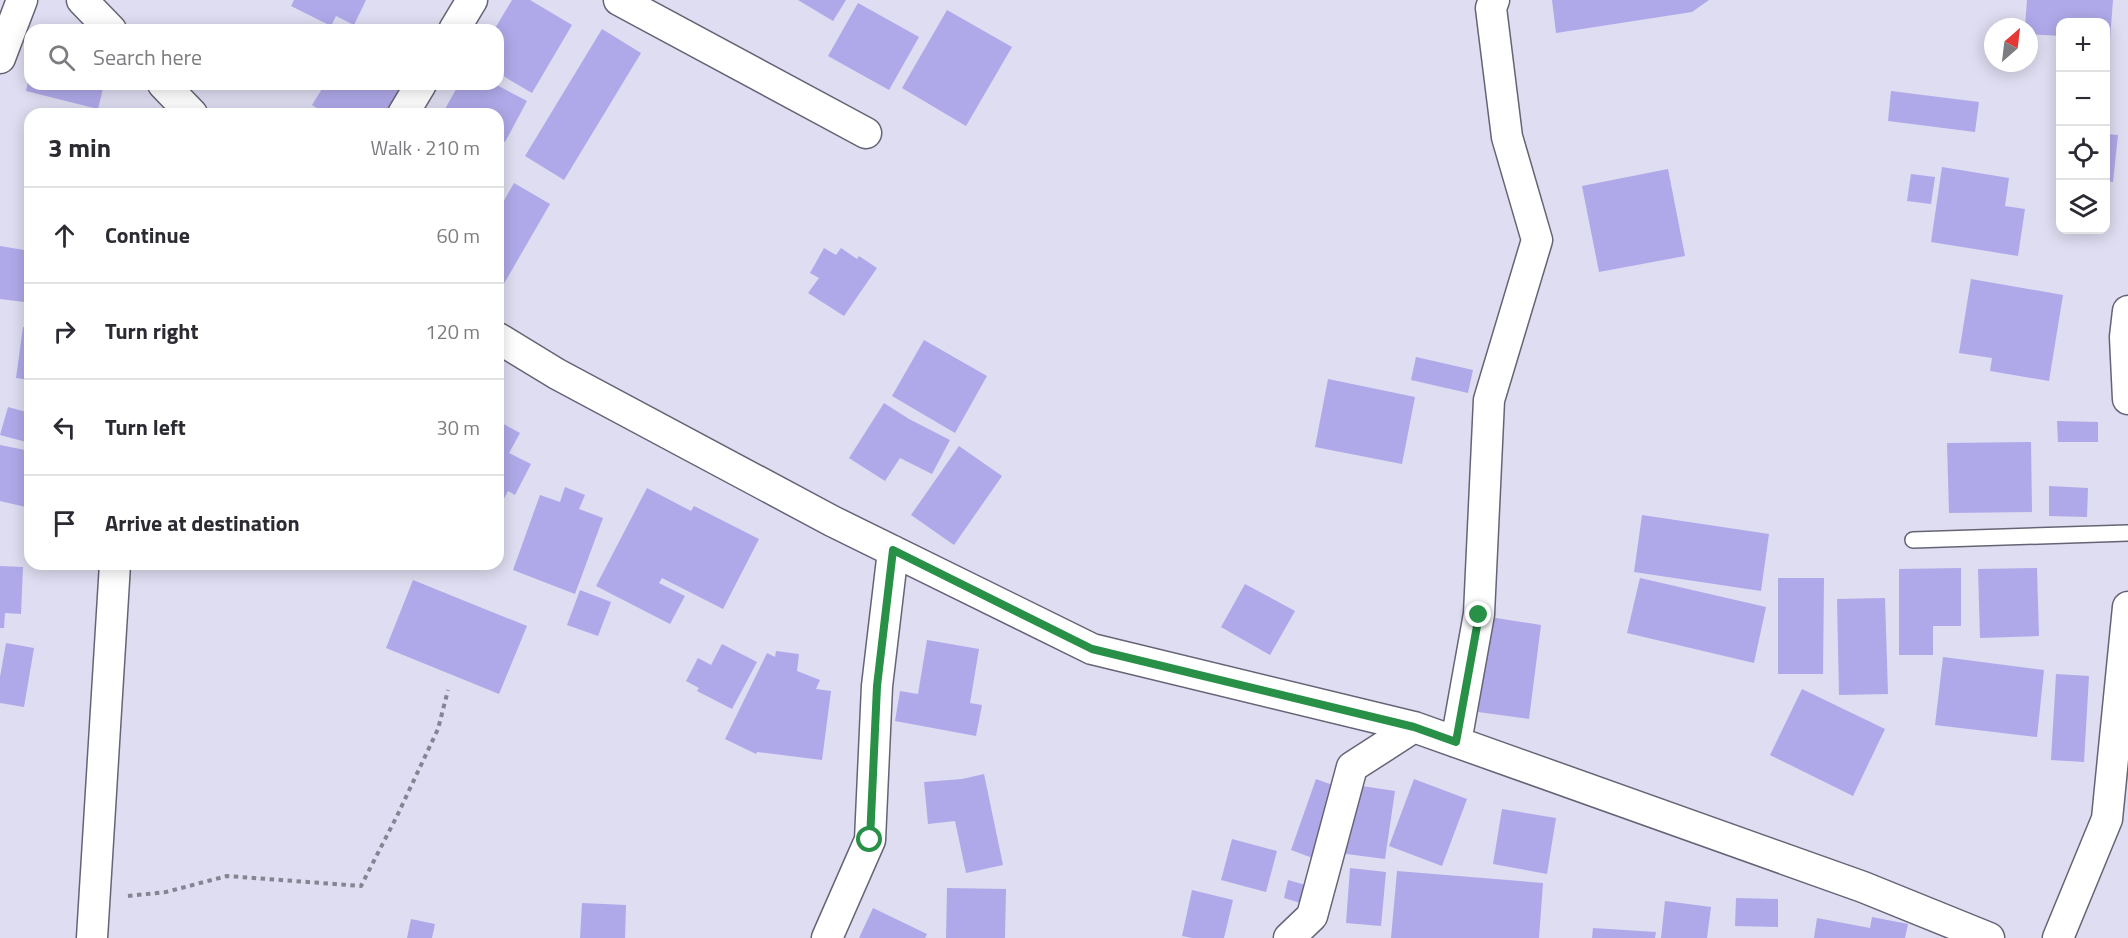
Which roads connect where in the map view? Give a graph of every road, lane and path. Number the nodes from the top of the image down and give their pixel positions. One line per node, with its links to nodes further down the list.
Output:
1 (22, 0): 8 (street)
2 (82, 0): 6 (street)
3 (472, 0): 7 (street)
4 (620, 0): 13 (street)
5 (1494, 0): 24 (street)
6 (105, 24)
7 (458, 24)
8 (0, 58)
9 (169, 90): 11 (street)
10 (417, 90): 12 (street)
11 (186, 108)
12 (407, 108)
13 (866, 134)
14 (2128, 311): 16 (street)
15 (504, 342): 19 (street)
16 (2128, 399)
17 (2128, 533): 18 (lane)
18 (1913, 540)
19 (893, 550): 23 (street); 27 (street)
20 (115, 570): 25 (street)
21 (2128, 607): 30 (street)
22 (448, 690): 25 (path)
23 (1414, 727): 24 (street); 28 (street)
24 (1456, 742): 29 (street)
25 (94, 900): 26 (street)
26 (92, 938)
27 (827, 938)
28 (1289, 938)
29 (1989, 938)
30 (2058, 938)

